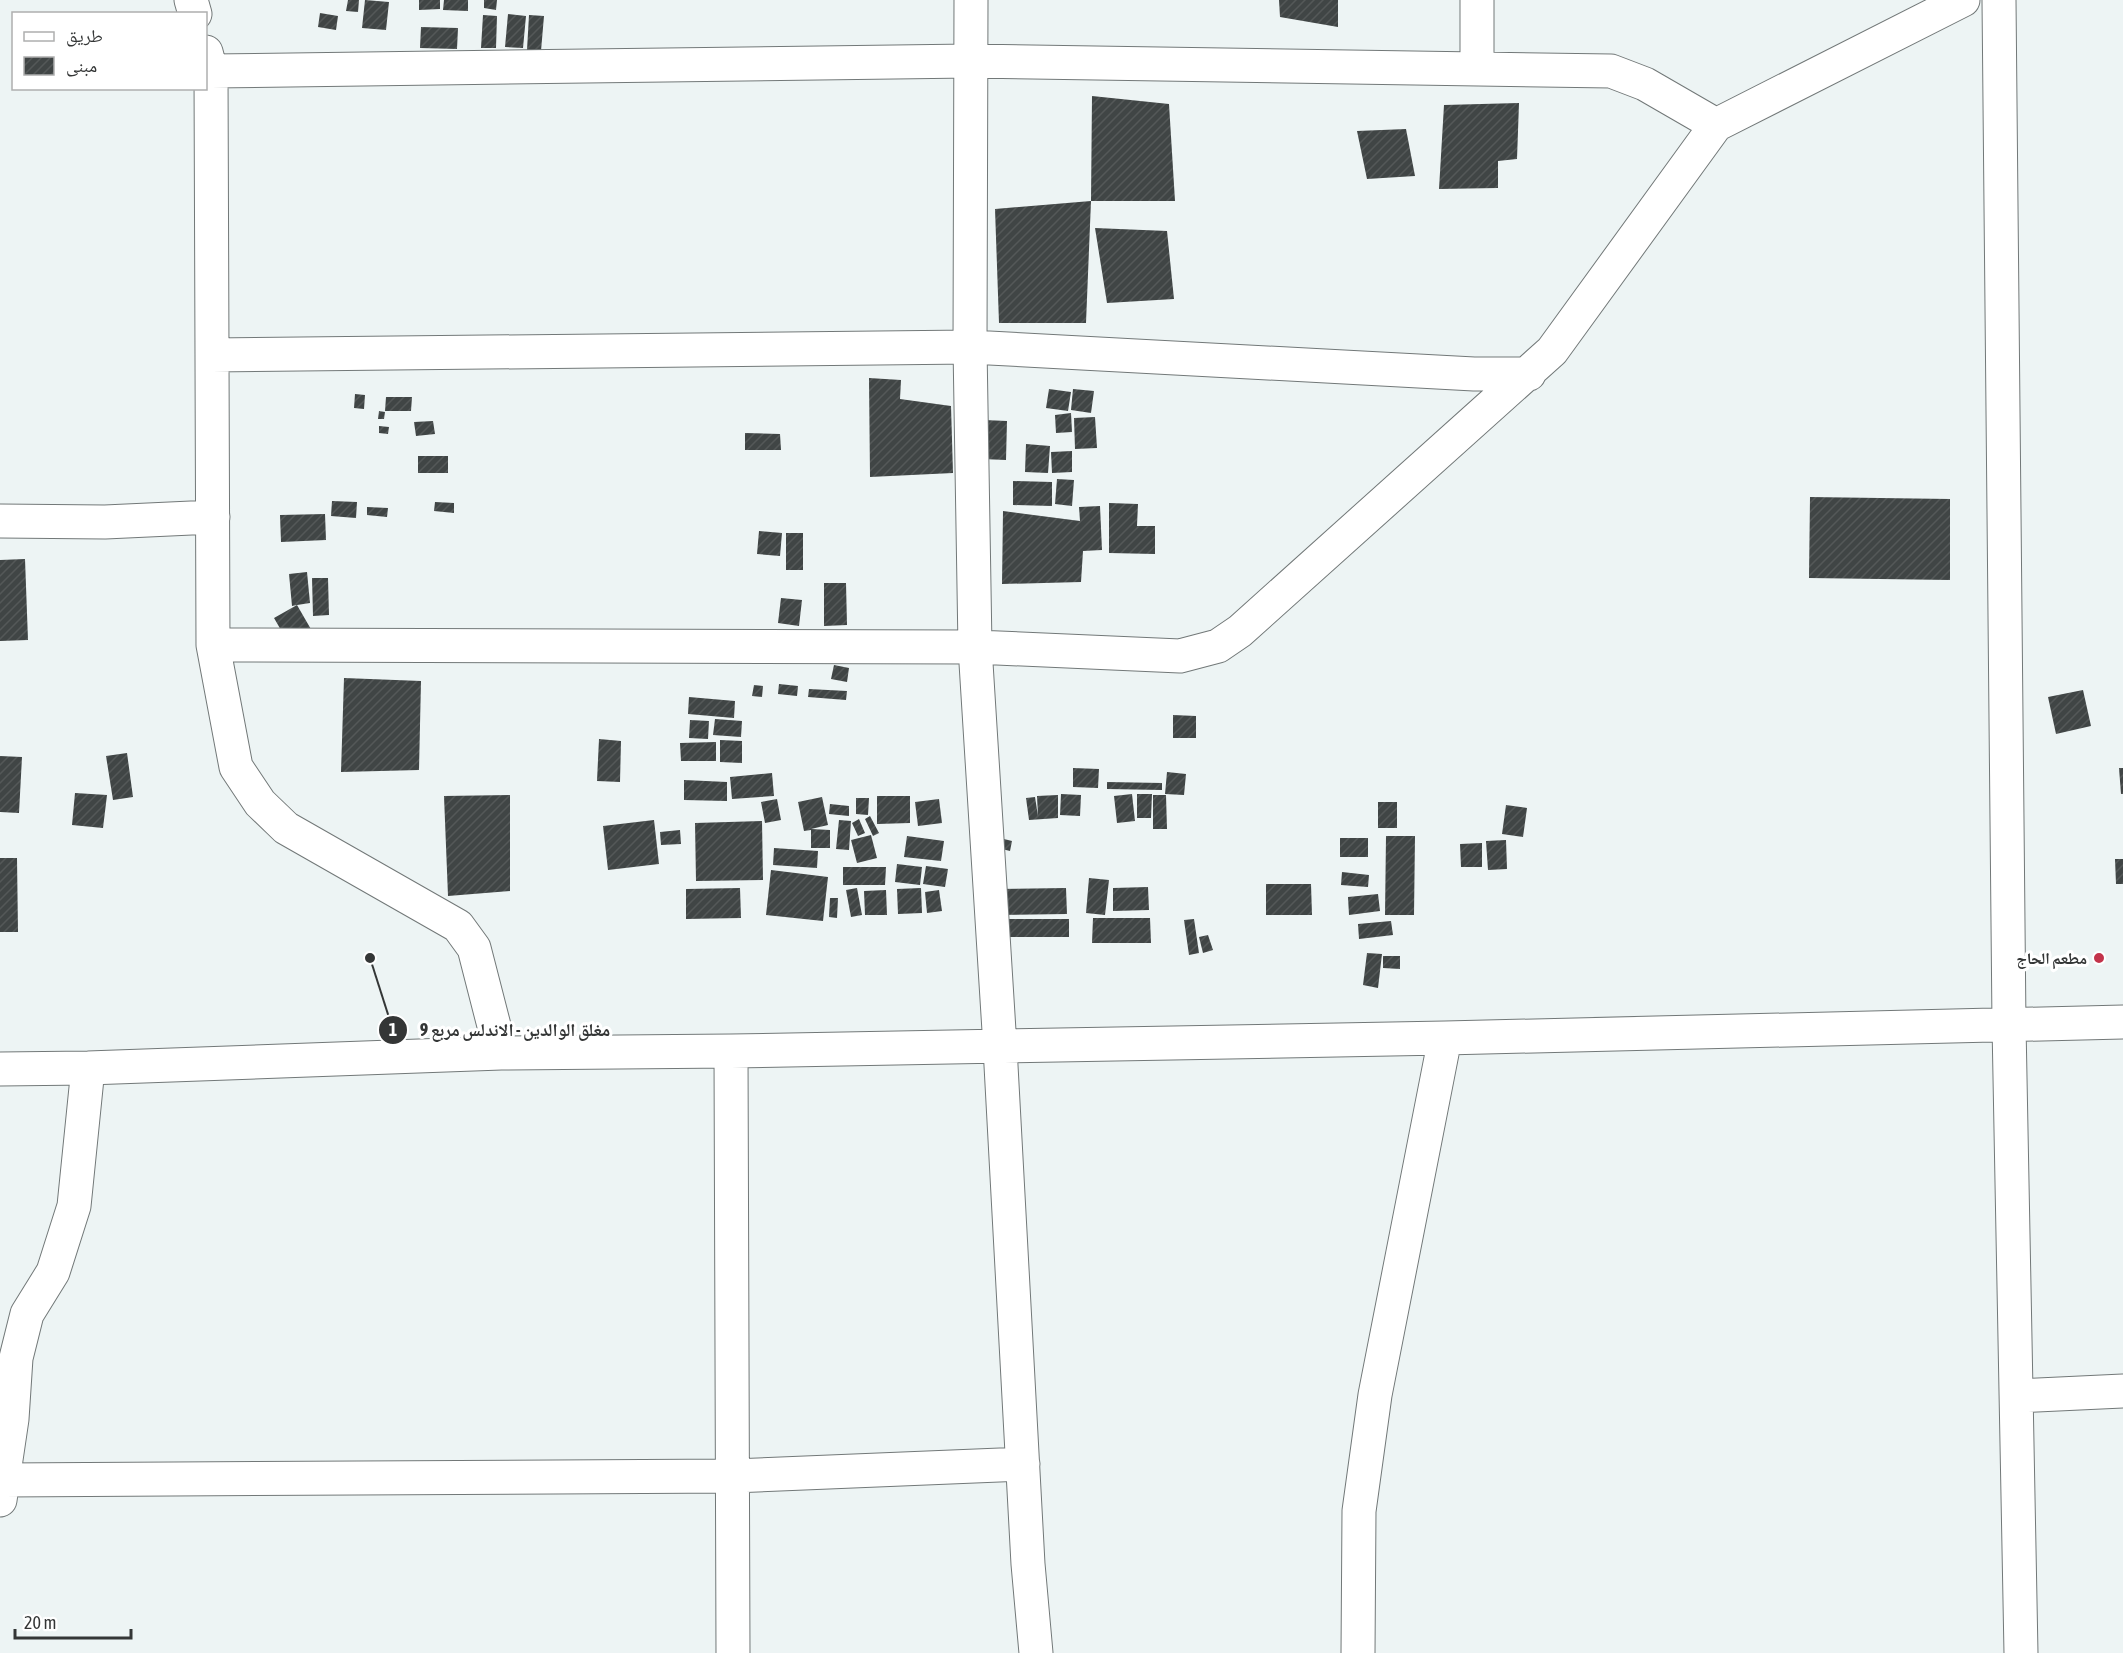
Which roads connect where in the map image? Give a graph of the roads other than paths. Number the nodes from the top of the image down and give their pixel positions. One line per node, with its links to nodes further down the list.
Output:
1 (971, 0): 6 (street)
2 (1478, 0): 7 (street)
3 (1963, 0): 8 (street)
4 (1999, 0): 17 (street)
5 (208, 61): 6 (street); 10 (street)
6 (970, 61): 7 (street); 9 (street)
7 (1477, 69): 8 (street)
8 (1716, 125): 11 (street)
9 (970, 347): 10 (street); 11 (street); 15 (street)
10 (212, 354): 12 (street)
11 (1529, 374): 15 (street)
12 (213, 517): 13 (street); 14 (street)
13 (0, 520)
14 (213, 645): 15 (street); 21 (street)
15 (975, 647): 19 (street)
16 (2123, 1022): 17 (street)
17 (2009, 1025): 18 (street); 25 (street)
18 (1445, 1038): 19 (street); 29 (street)
19 (1000, 1047): 20 (street); 26 (street)
20 (731, 1051): 21 (street); 27 (street)
21 (501, 1053): 22 (street)
22 (88, 1068): 23 (street); 28 (street)
23 (0, 1069)
24 (2123, 1391): 25 (street)
25 (2017, 1395): 32 (street)
26 (1023, 1464): 27 (street); 31 (street)
27 (733, 1476): 28 (street); 30 (street)
28 (2, 1490)
29 (1360, 1651)
30 (733, 1653)
31 (1036, 1653)
32 (2021, 1653)

